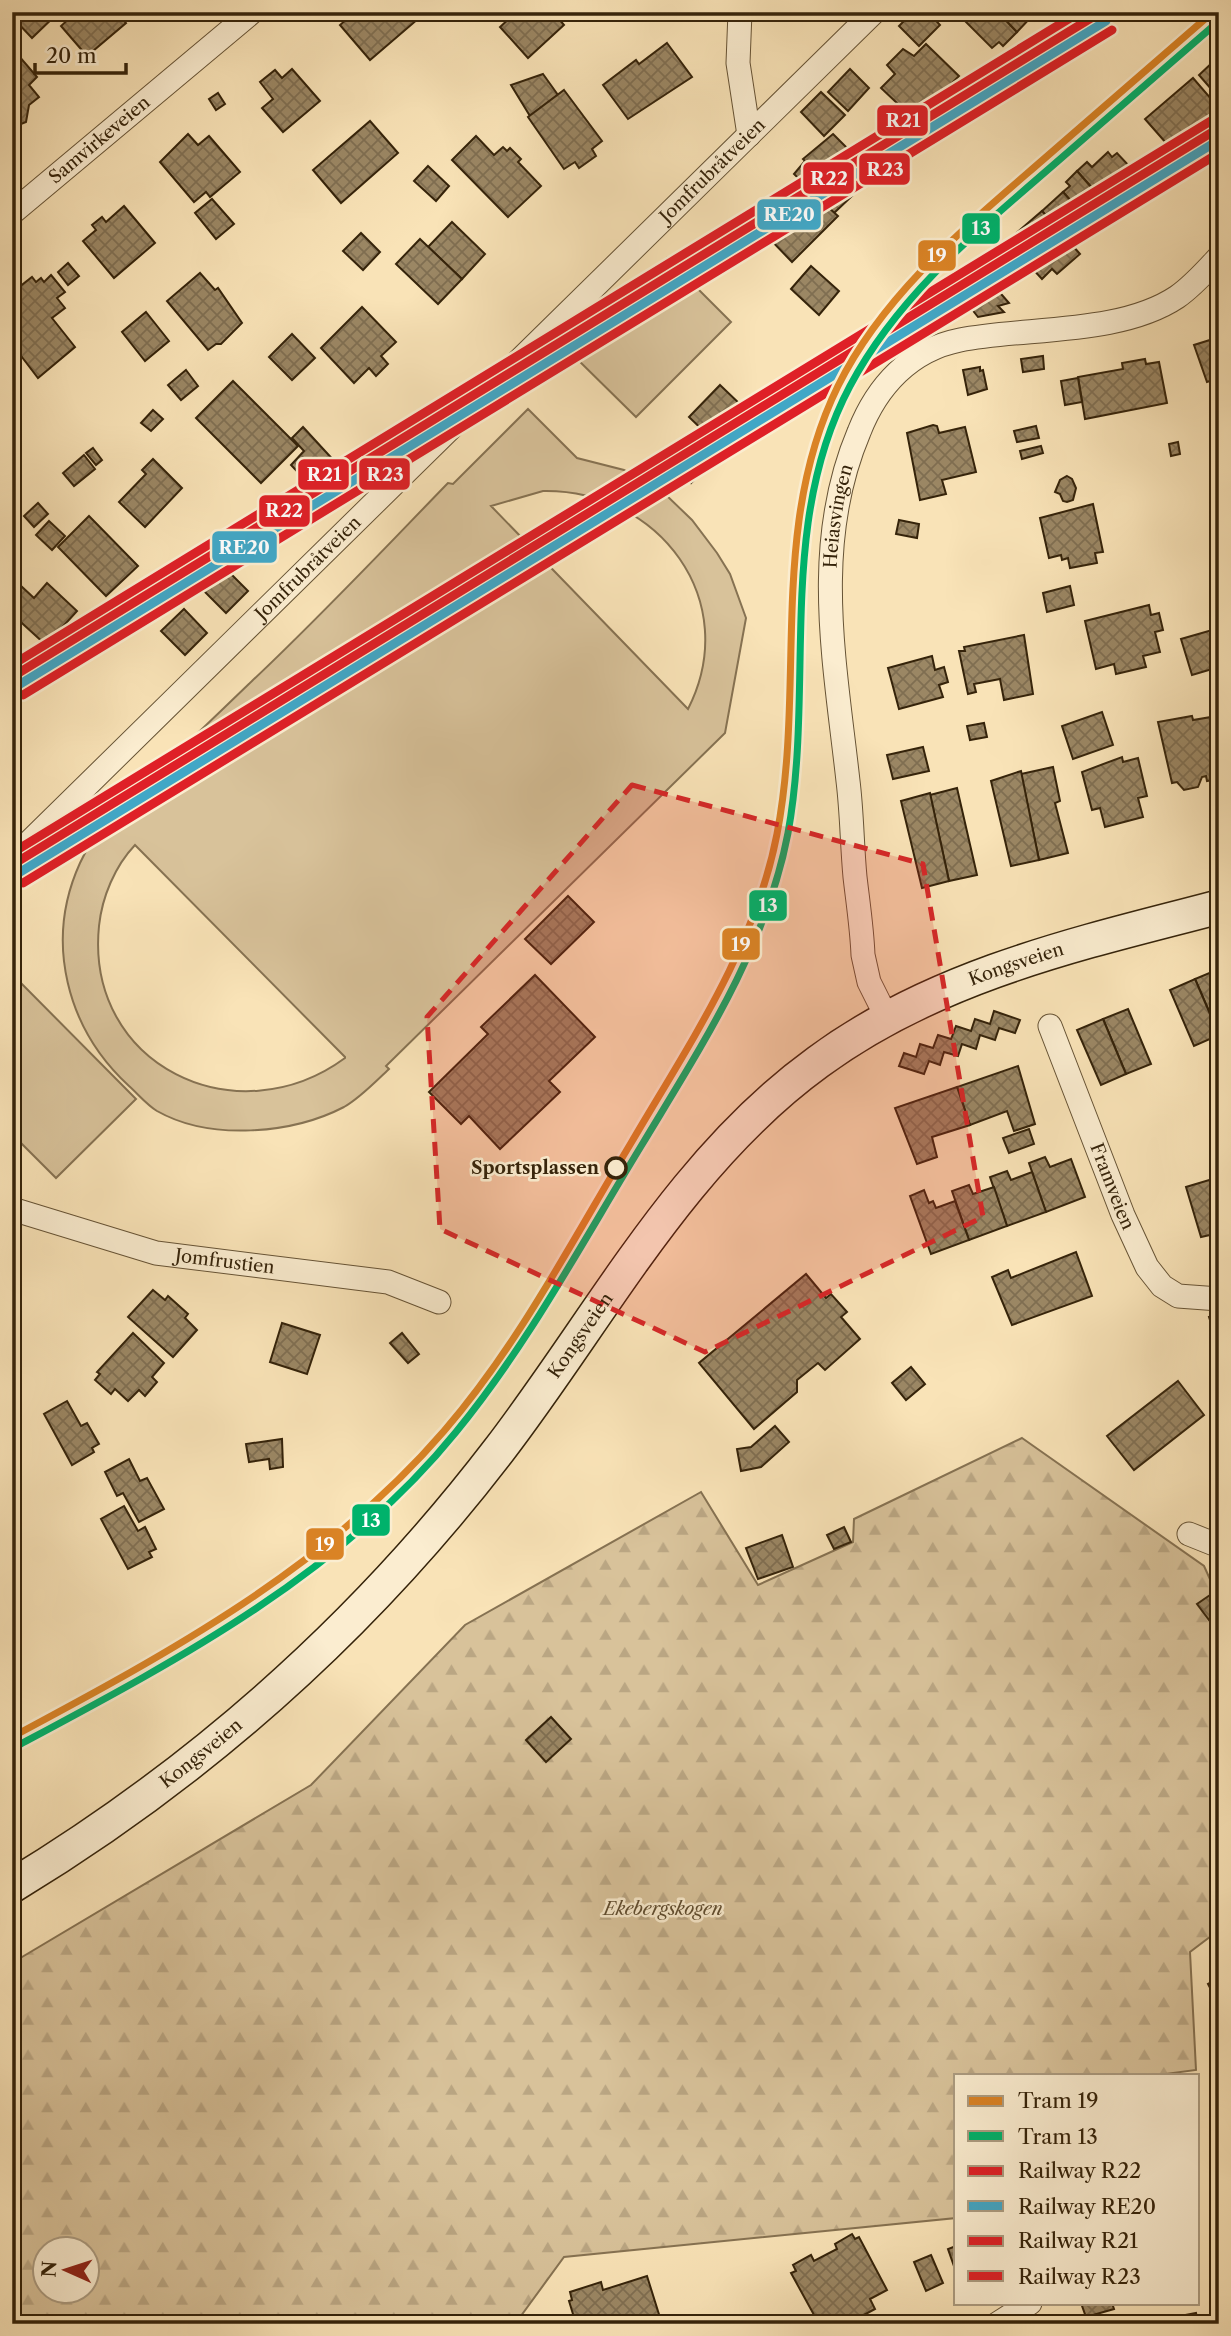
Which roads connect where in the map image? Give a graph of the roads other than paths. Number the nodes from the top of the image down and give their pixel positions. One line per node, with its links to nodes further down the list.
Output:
1 (251, 12): 5 (street, Samvirkeveien)
2 (740, 12): 4 (street)
3 (874, 12): 4 (street, Jomfrubråtveien)
4 (749, 135): 7 (street, Jomfrubråtveien)
5 (12, 213)
6 (1219, 257): 9 (street, Heiasvingen)
7 (12, 859)
8 (1219, 907): 9 (main road, Kongsveien)
9 (887, 1018): 16 (main road, Kongsveien)
10 (1050, 1026): 12 (street, Framveien)
11 (12, 1209): 13 (street, Jomfrustien)
12 (1219, 1299)
13 (439, 1302)
14 (1189, 1534): 15 (street)
15 (1219, 1546)
16 (12, 1886)
17 (1028, 2304): 18 (street)
18 (997, 2324)

